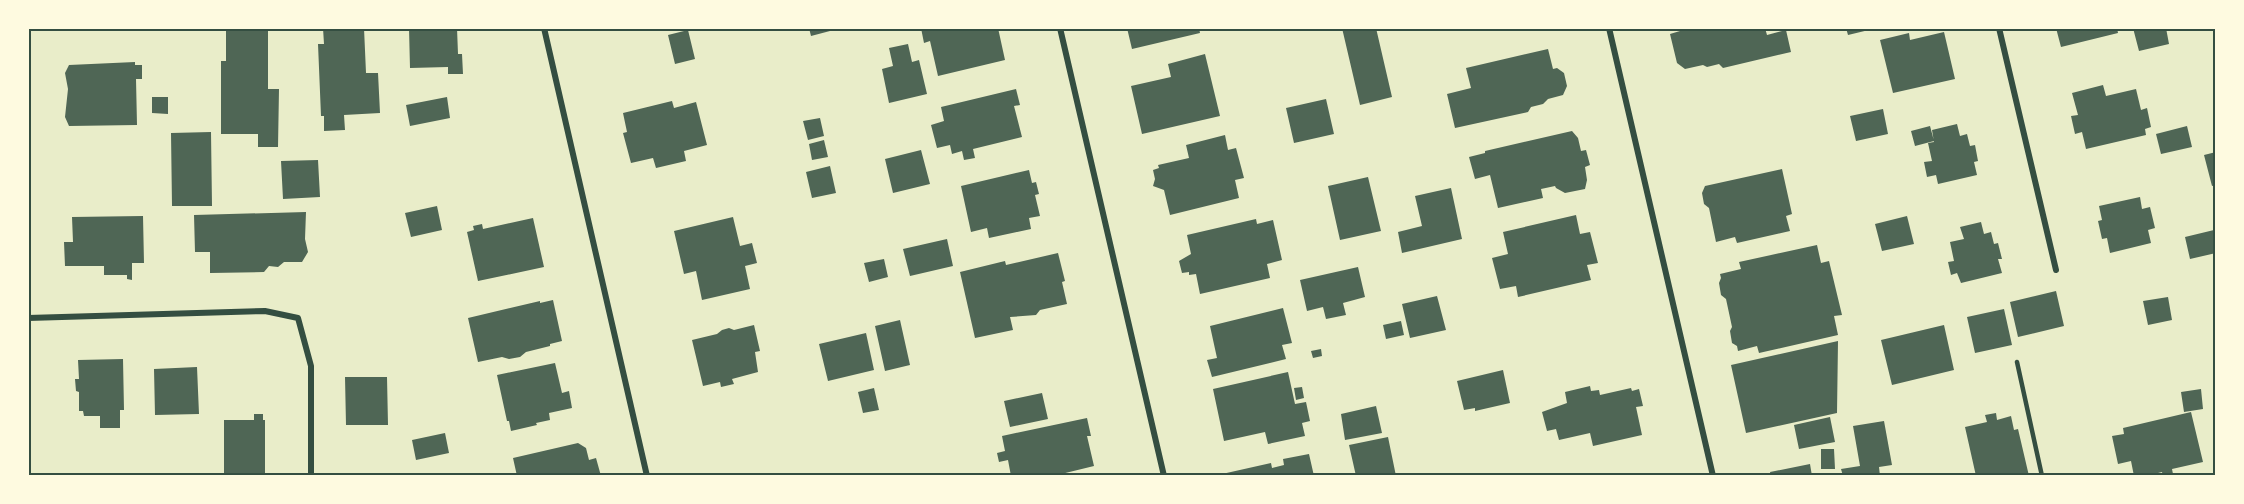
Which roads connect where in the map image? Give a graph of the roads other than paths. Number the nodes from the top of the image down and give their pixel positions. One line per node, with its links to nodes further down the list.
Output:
1 (544, 28): 9 (street)
2 (1060, 28): 10 (street)
3 (1609, 28): 11 (street)
4 (1999, 28): 5 (street)
5 (2056, 270)
6 (28, 318): 8 (street)
7 (2017, 362): 12 (lane)
8 (311, 476)
9 (647, 476)
10 (1164, 476)
11 (1713, 476)
12 (2042, 476)

